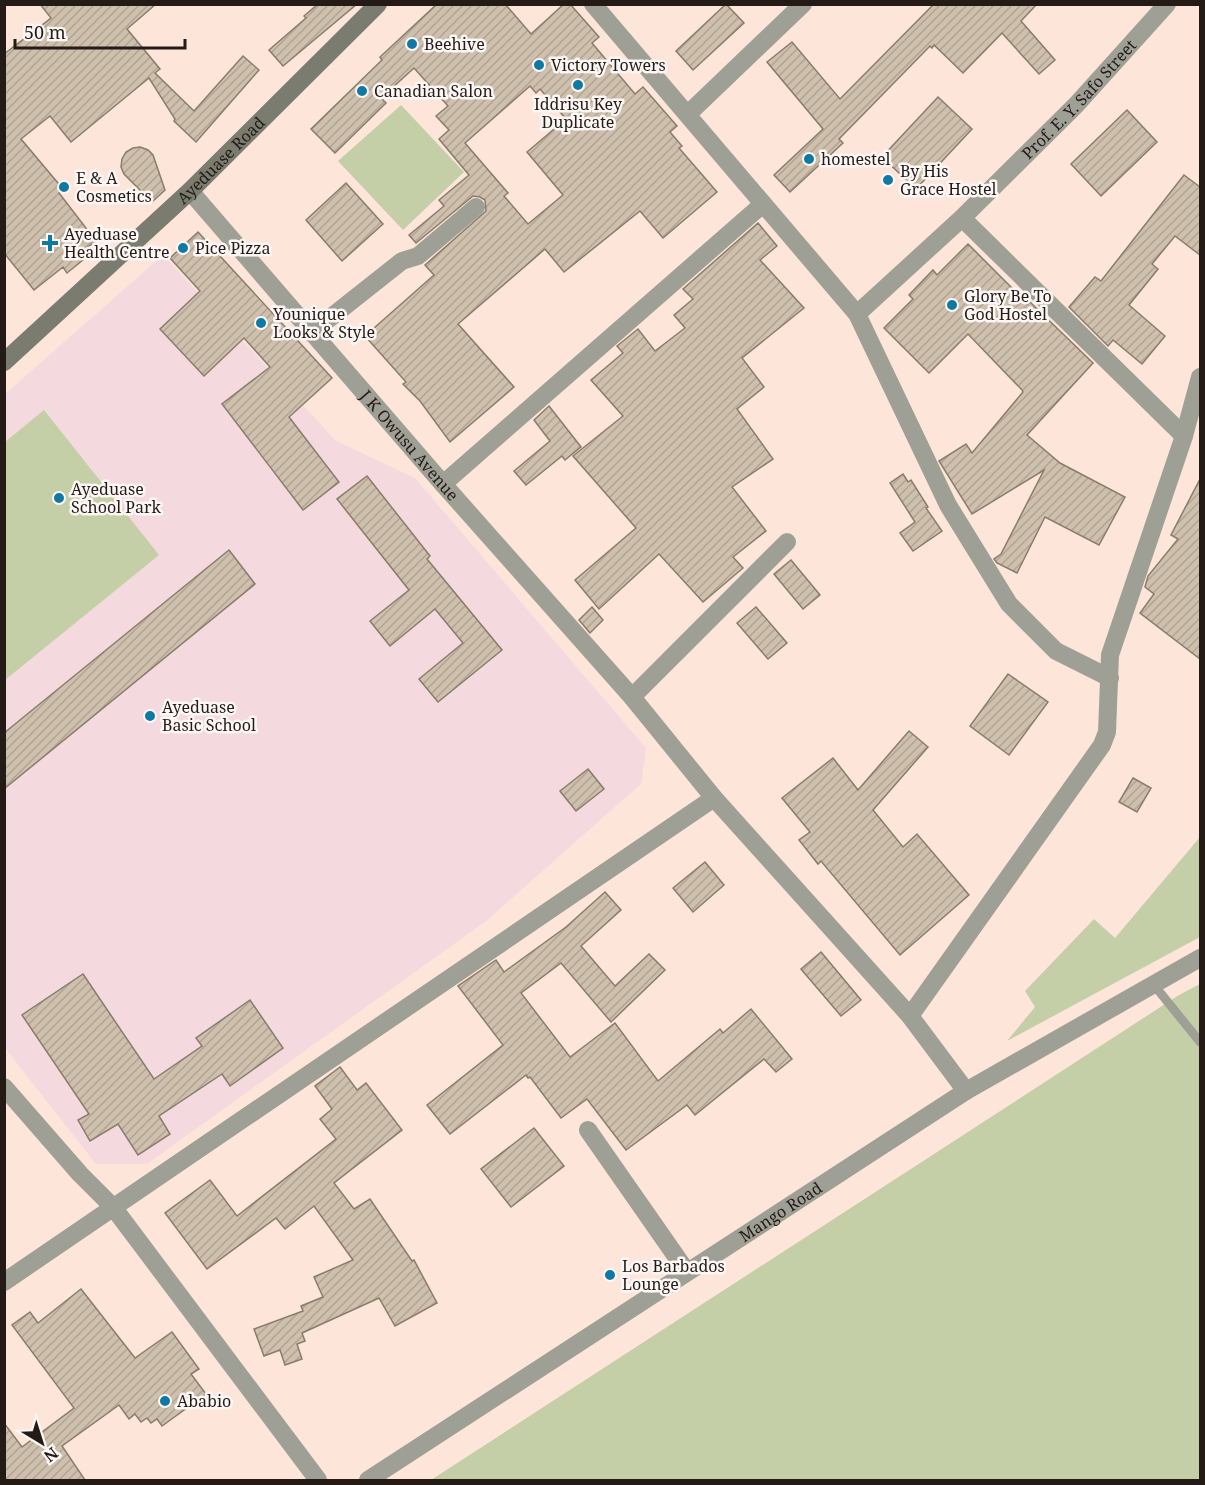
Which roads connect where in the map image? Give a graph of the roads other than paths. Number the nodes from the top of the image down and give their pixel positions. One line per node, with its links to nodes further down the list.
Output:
1 (378, 4): 6 (street, Ayeduase Road)
2 (593, 4): 5 (street)
3 (803, 4): 5 (street)
4 (1167, 4): 9 (street, Prof. E. Y. Safo Street)
5 (687, 114): 7 (street)
6 (190, 191): 11 (street, J K Owusu Avenue); 12 (street, Ayeduase Road)
7 (763, 204): 10 (street); 15 (street)
8 (476, 207): 11 (street)
9 (962, 218): 10 (street, Prof. E. Y. Safo Street); 14 (street)
10 (857, 314): 17 (street)
11 (311, 333): 15 (street, J K Owusu Avenue)
12 (4, 362)
13 (1200, 377): 14 (street)
14 (1184, 436): 17 (street)
15 (443, 484): 18 (street, J K Owusu Avenue)
16 (787, 542): 18 (street)
17 (1110, 678): 22 (street)
18 (632, 697): 19 (street, J K Owusu Avenue)
19 (714, 798): 22 (street, J K Owusu Avenue); 27 (street)
20 (1200, 958): 21 (street, Mango Road)
21 (1154, 985): 23 (lane); 25 (street, Mango Road)
22 (910, 1016): 25 (street, J K Owusu Avenue)
23 (1200, 1042)
24 (4, 1087): 27 (street)
25 (966, 1092): 28 (street, Mango Road)
26 (588, 1130): 28 (street)
27 (113, 1207): 29 (street); 30 (street)
28 (687, 1272): 31 (street, Mango Road)
29 (9, 1276)
30 (318, 1480)
31 (368, 1480)

